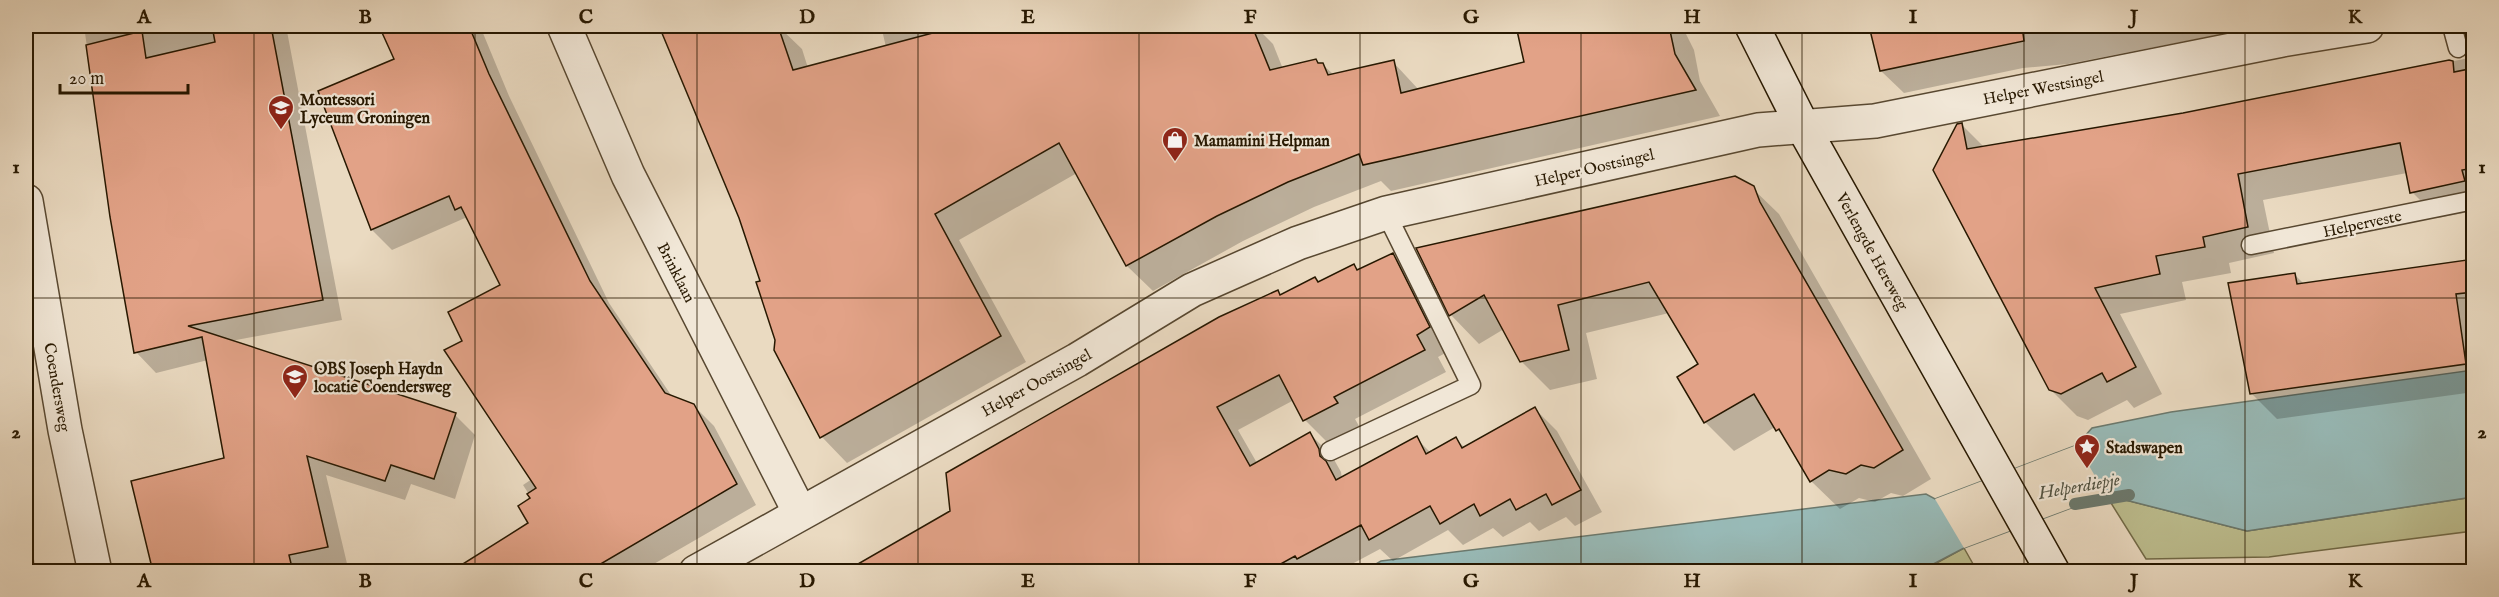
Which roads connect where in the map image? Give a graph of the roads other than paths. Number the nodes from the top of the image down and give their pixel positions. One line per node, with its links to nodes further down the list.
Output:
1 (564, 26): 13 (street, Brinklaan)
2 (1752, 26): 7 (street, Verlengde Hereweg)
3 (2367, 26): 5 (street, Helper Westsingel)
4 (2452, 26): 6 (lane)
5 (2281, 33): 7 (street, Helper Westsingel)
6 (2458, 48)
7 (1803, 127): 10 (street, Helper Oostsingel); 16 (street, Verlengde Hereweg)
8 (2474, 200): 11 (lane, Helperveste)
9 (26, 201): 14 (street, Coendersweg)
10 (1386, 213): 12 (lane); 13 (street, Helper Oostsingel)
11 (2251, 245)
12 (1330, 451)
13 (800, 513): 15 (street, Helper Oostsingel)
14 (95, 572)
15 (696, 572)
16 (2053, 572)

